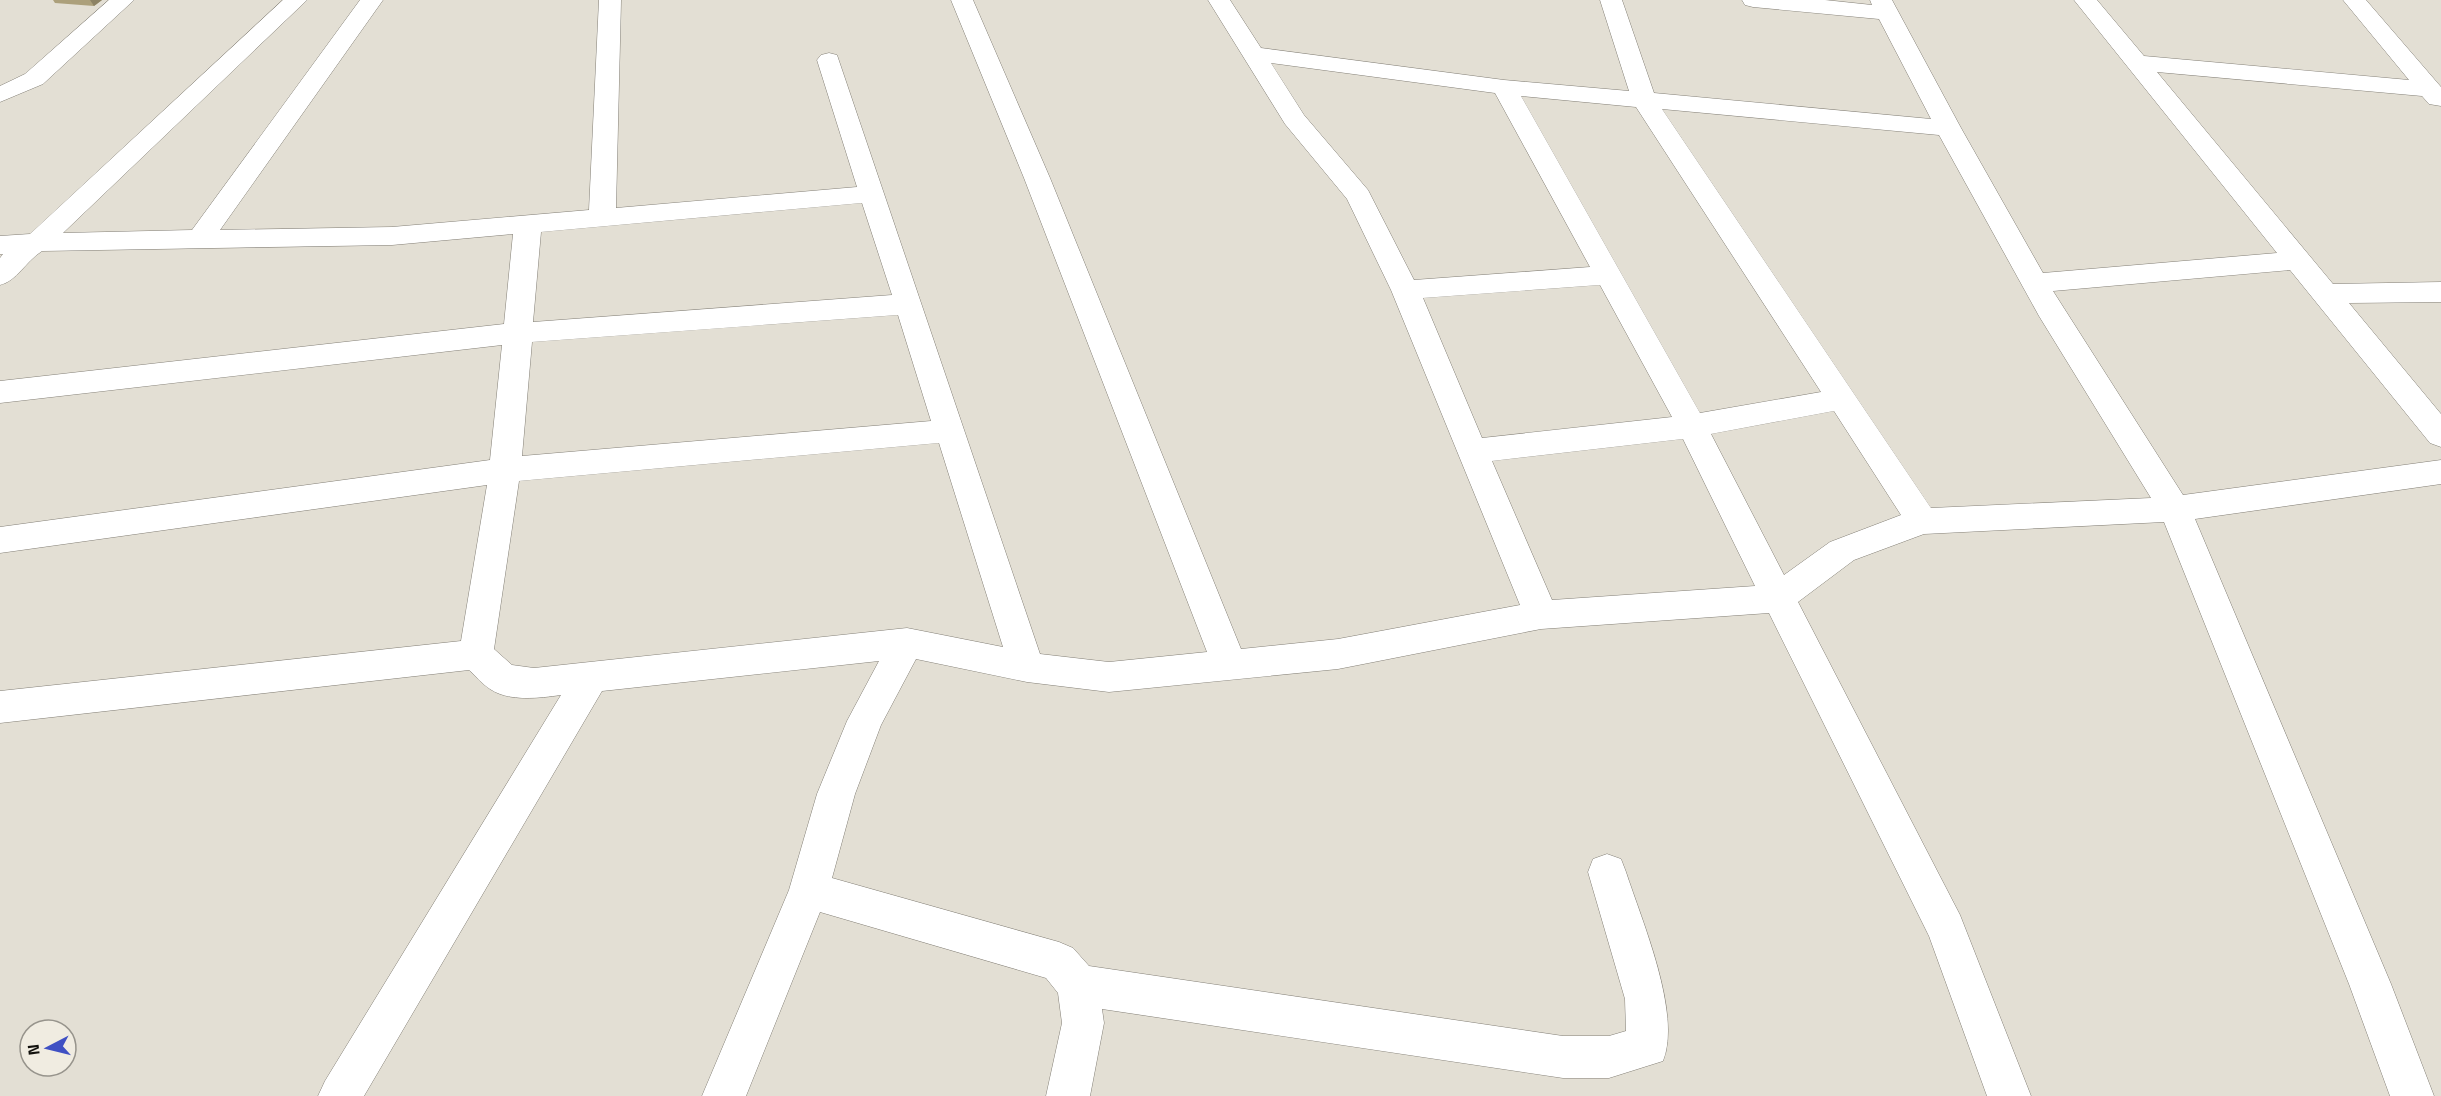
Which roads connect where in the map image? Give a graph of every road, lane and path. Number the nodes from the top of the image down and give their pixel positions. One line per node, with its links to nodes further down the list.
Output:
1 (123, 0): 16 (street)
2 (296, 0): 24 (street)
3 (372, 0): 23 (street)
4 (610, 0): 21 (street)
5 (962, 0): 50 (street)
6 (1219, 0): 12 (street)
7 (1611, 0): 18 (street)
8 (1754, 0): 11 (street)
9 (2085, 0): 14 (street)
10 (2354, 0): 17 (street)
11 (1885, 7): 19 (street)
12 (1254, 54): 15 (street); 30 (street)
13 (829, 60): 20 (street)
14 (2137, 63): 17 (street); 26 (street)
15 (1504, 87): 18 (street); 27 (street)
16 (0, 95)
17 (2435, 95)
18 (1644, 100): 19 (street); 36 (street)
19 (1948, 128): 29 (street)
20 (872, 194): 21 (street); 33 (street)
21 (602, 218): 22 (street)
22 (528, 224): 23 (street); 34 (street)
23 (200, 240): 24 (street)
24 (37, 242): 25 (street); 28 (street)
25 (0, 246)
26 (2298, 260): 29 (street); 32 (street)
27 (1610, 275): 30 (street); 37 (street)
28 (0, 276)
29 (2035, 283): 43 (street)
30 (1405, 290): 40 (street)
31 (2441, 292): 32 (street)
32 (2326, 294): 39 (street)
33 (908, 304): 34 (street); 38 (street)
34 (518, 333): 35 (street); 41 (street)
35 (0, 392)
36 (1840, 399): 37 (street); 44 (street)
37 (1692, 426): 40 (street); 46 (street)
38 (949, 431): 41 (street); 51 (street)
39 (2441, 435)
40 (1473, 451): 47 (street)
41 (505, 470): 45 (street); 49 (street)
42 (2441, 472): 43 (street)
43 (2175, 509): 44 (street); 61 (street)
44 (1922, 521): 46 (street)
45 (0, 540)
46 (1778, 598): 47 (street); 60 (street)
47 (1540, 615): 50 (street)
48 (907, 643): 51 (street); 52 (street); 55 (street)
49 (476, 654): 52 (street); 53 (street)
50 (1230, 664): 51 (street)
51 (1027, 667)
52 (591, 678): 57 (street)
53 (0, 707)
54 (1607, 872): 56 (street)
55 (809, 890): 56 (street); 58 (street)
56 (1078, 985): 59 (street)
57 (340, 1096)
58 (724, 1096)
59 (1068, 1096)
60 (2009, 1096)
61 (2412, 1096)

